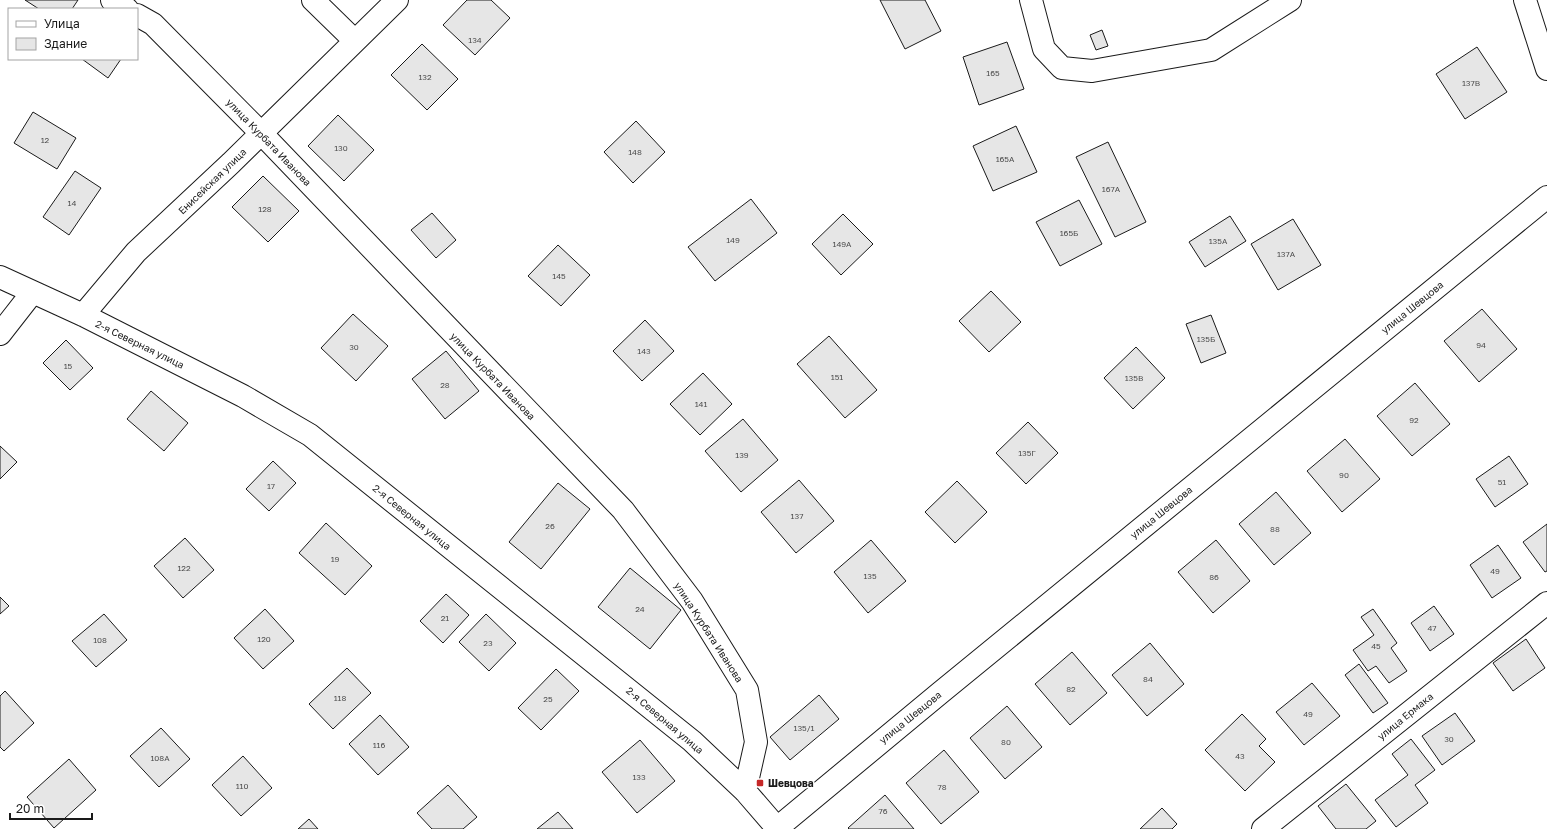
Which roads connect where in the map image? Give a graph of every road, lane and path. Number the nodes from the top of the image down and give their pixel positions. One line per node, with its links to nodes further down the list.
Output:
1 (112, 0): 7 (street)
2 (313, 0): 9 (street)
3 (397, 0): 9 (street, Енисейская улица)
4 (1031, 0): 5 (street)
5 (1290, 0)
6 (1526, 0): 10 (street)
7 (125, 8)
8 (138, 16): 11 (street, улица Курбата Иванова)
9 (355, 41): 11 (street, Енисейская улица)
10 (1547, 69)
11 (261, 133): 15 (street, Енисейская улица); 18 (street, улица Курбата Иванова)
12 (1547, 197): 19 (street, улица Шевцова)
13 (0, 277): 14 (street, 2-я Северная улица)
14 (32, 293): 15 (street, 2-я Северная улица); 16 (street)
15 (83, 315): 18 (street, 2-я Северная улица)
16 (0, 334)
17 (1547, 603): 20 (street, улица Ермака)
18 (745, 791): 19 (street, 2-я Северная улица)
19 (776, 828)
20 (1263, 829)

